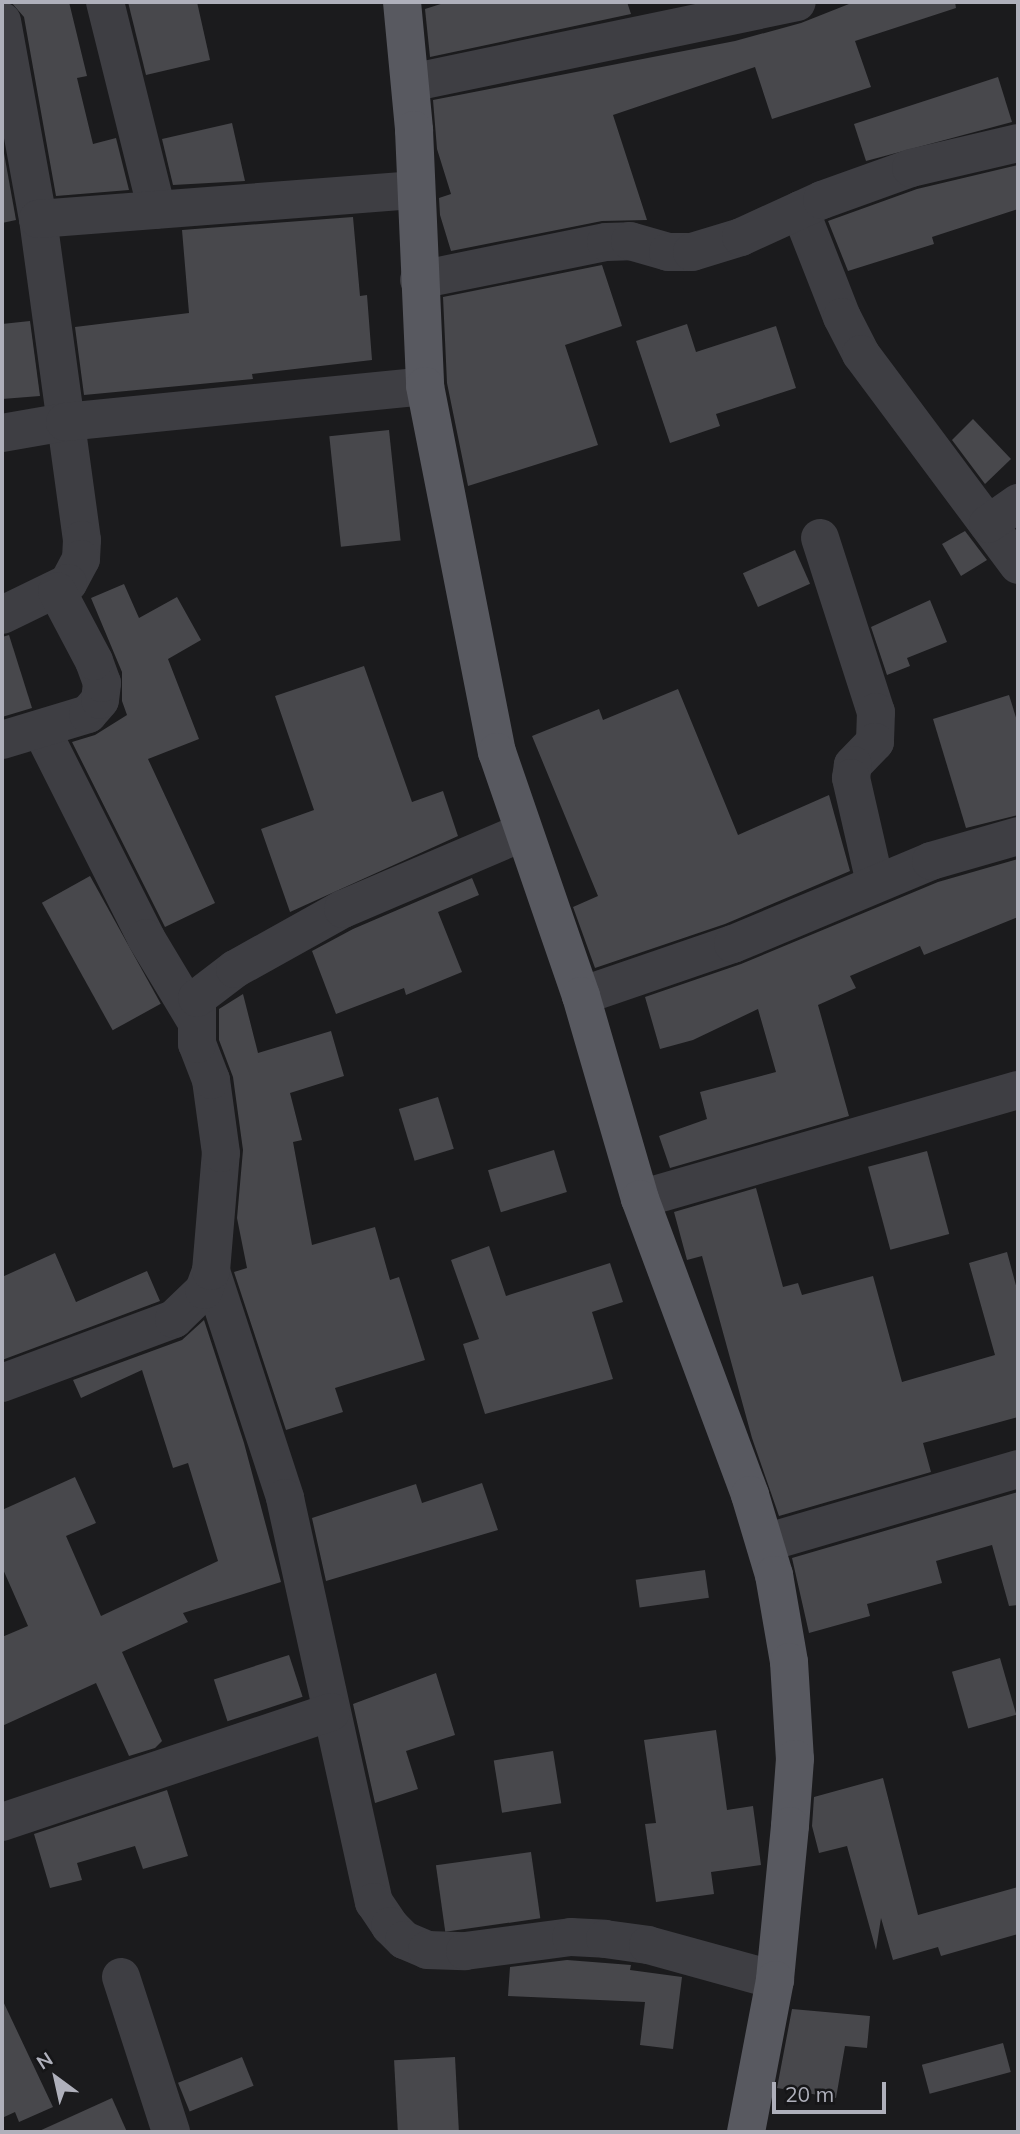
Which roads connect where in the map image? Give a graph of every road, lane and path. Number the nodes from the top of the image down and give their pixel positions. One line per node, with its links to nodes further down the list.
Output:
1 (105, 2): 8 (street)
2 (402, 2): 5 (main road)
3 (797, 2): 5 (street)
4 (2, 21): 10 (street)
5 (410, 83): 7 (main road)
6 (1018, 143): 9 (street)
7 (416, 190): 8 (street); 11 (main road)
8 (157, 210): 10 (street)
9 (800, 210): 11 (street); 15 (street)
10 (38, 219): 13 (street)
11 (419, 280): 12 (main road)
12 (425, 386): 13 (street); 22 (main road)
13 (65, 422): 14 (street); 18 (street)
14 (2, 433)
15 (1003, 513): 17 (street)
16 (820, 538): 24 (street)
17 (1018, 565)
18 (57, 591): 19 (street); 20 (street)
19 (2, 615)
20 (41, 729): 21 (street); 26 (street)
21 (2, 740)
22 (521, 833): 25 (main road); 26 (street)
23 (1018, 836): 24 (street)
24 (875, 883): 25 (street)
25 (580, 996): 28 (main road)
26 (194, 1018): 29 (street)
27 (1018, 1090): 28 (street)
28 (640, 1199): 32 (main road)
29 (211, 1271): 30 (street); 33 (street)
30 (2, 1383)
31 (1018, 1469): 32 (street)
32 (765, 1543): 36 (main road)
33 (331, 1712): 34 (street); 36 (street)
34 (2, 1822)
35 (121, 1977): 37 (street)
36 (775, 1980): 38 (main road)
37 (171, 2132)
38 (747, 2132)

